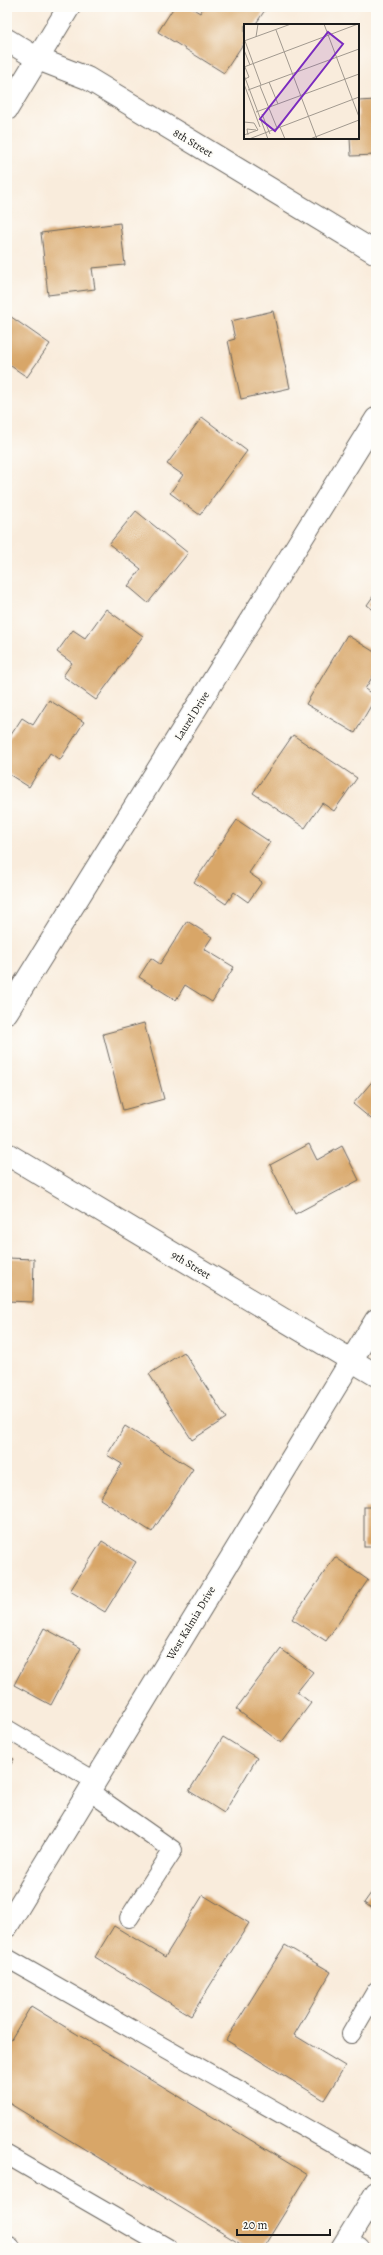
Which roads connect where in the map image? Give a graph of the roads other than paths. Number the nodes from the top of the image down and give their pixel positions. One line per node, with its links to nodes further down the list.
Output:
1 (69, 7): 3 (street)
2 (7, 40): 3 (street, 8th Street)
3 (38, 59): 4 (street); 5 (street, 8th Street)
4 (7, 109)
5 (376, 253)
6 (376, 419): 7 (street, Laurel Drive)
7 (7, 1012)
8 (7, 1154): 10 (street, 9th Street)
9 (376, 1320): 10 (street, West Kalmia Drive)
10 (351, 1360): 11 (street, 9th Street); 13 (street, West Kalmia Drive)
11 (376, 1375)
12 (7, 1729): 13 (lane)
13 (92, 1786): 14 (lane); 15 (street, West Kalmia Drive)
14 (129, 1918)
15 (7, 1926)
16 (7, 1958): 20 (lane)
17 (376, 1991): 18 (lane)
18 (350, 2034)
19 (7, 2155): 23 (lane)
20 (376, 2168)
21 (376, 2193): 22 (street)
22 (350, 2245)
23 (168, 2248)

